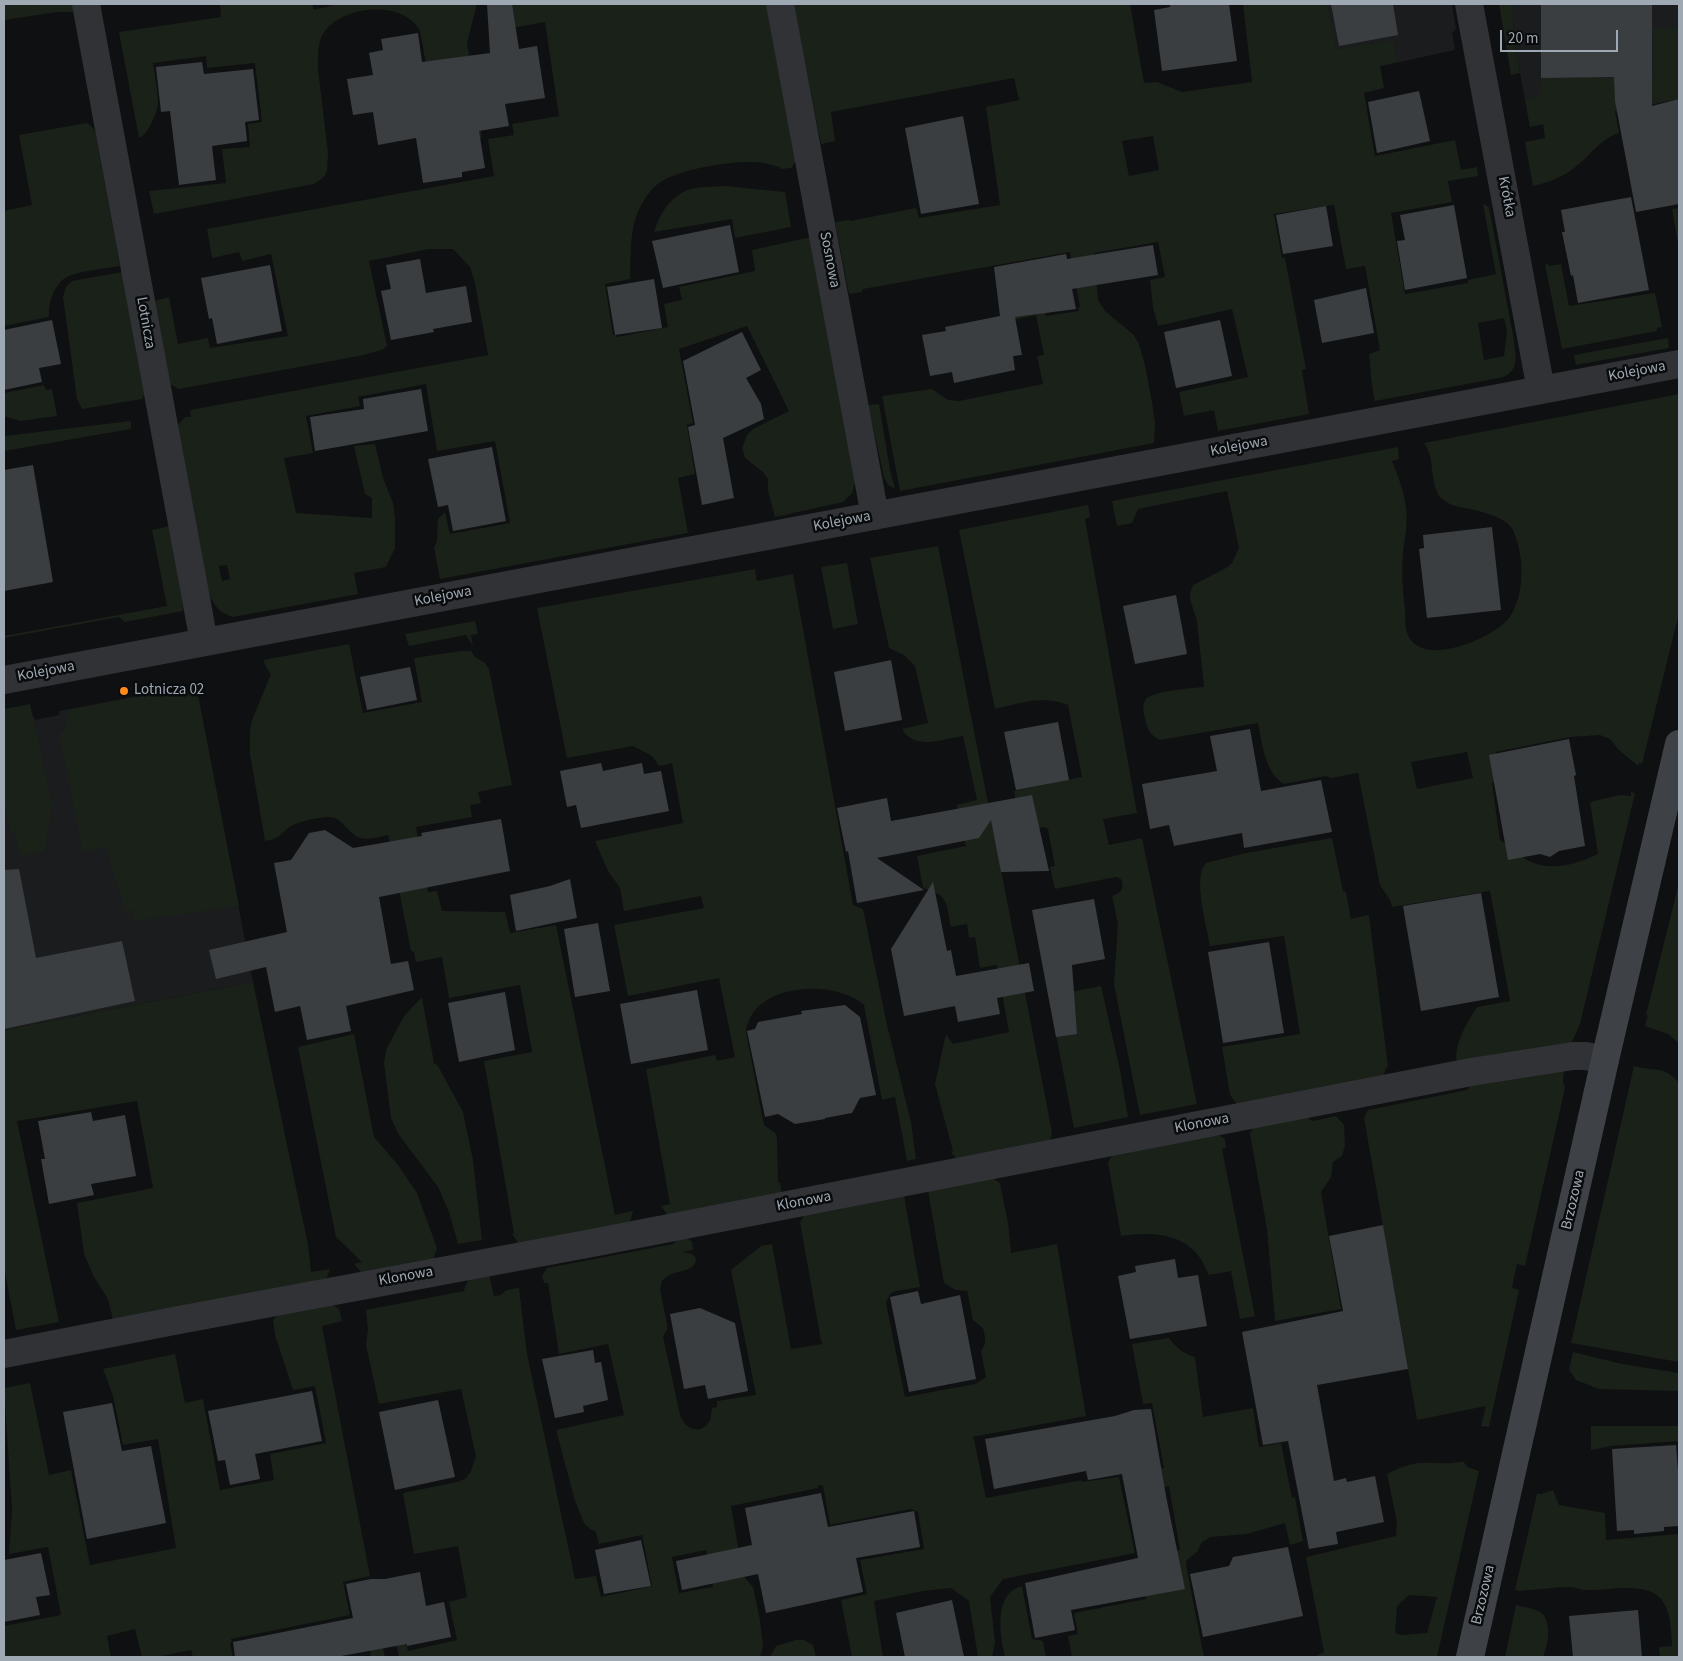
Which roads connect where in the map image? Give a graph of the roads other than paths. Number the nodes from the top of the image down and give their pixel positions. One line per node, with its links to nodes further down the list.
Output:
1 (86, 4): 7 (street, Lotnicza)
2 (780, 4): 6 (street, Sosnowa)
3 (1469, 4): 5 (street, Krótka)
4 (1679, 364): 5 (street, Kolejowa)
5 (1541, 390): 6 (street, Kolejowa)
6 (875, 516): 7 (street, Kolejowa)
7 (204, 642): 8 (street, Kolejowa)
8 (4, 680)
9 (1679, 744): 10 (street, Brzozowa)
10 (1605, 1060): 11 (street, Klonowa); 12 (street, Brzozowa)
11 (4, 1354)
12 (1470, 1657)

